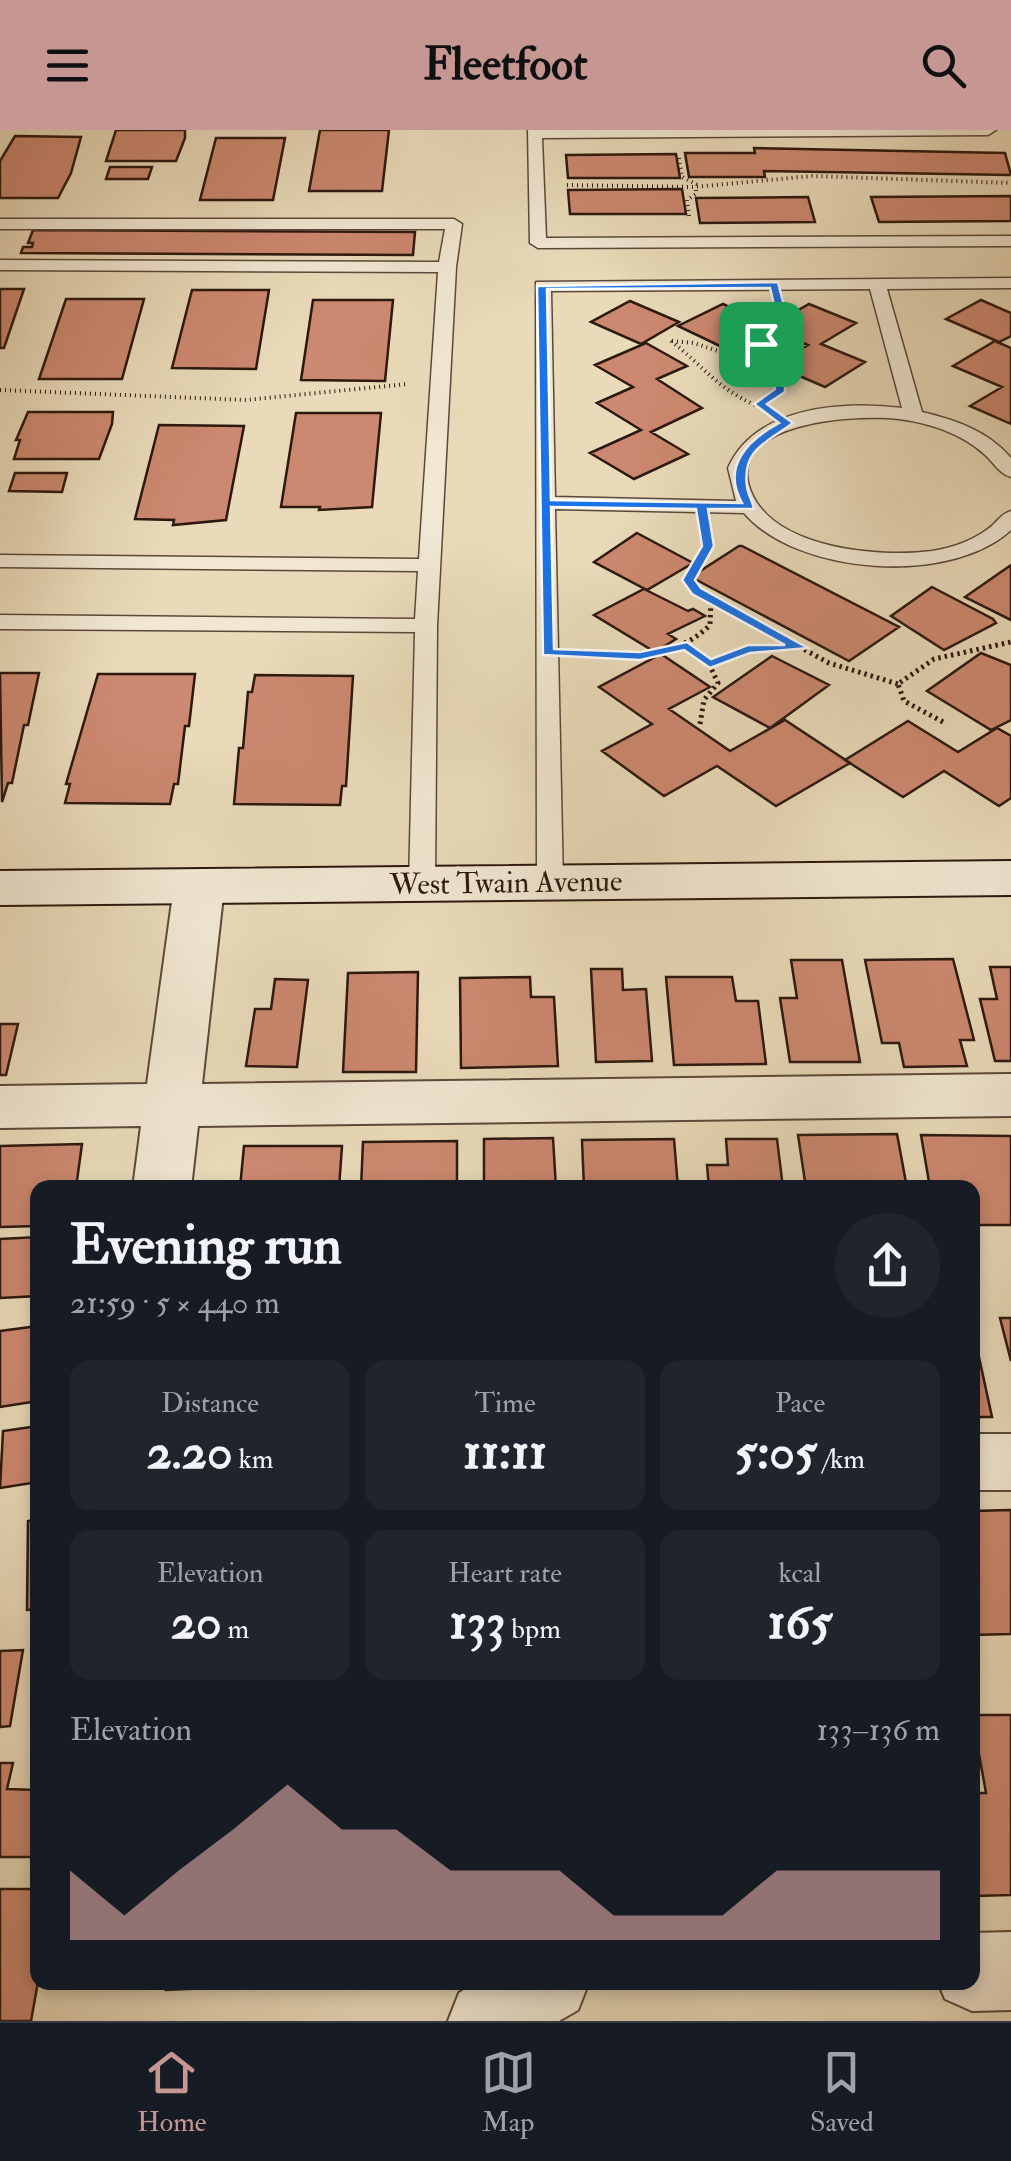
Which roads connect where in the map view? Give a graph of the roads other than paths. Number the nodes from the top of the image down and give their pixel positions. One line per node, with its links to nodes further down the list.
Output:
1 (988, 130): 3 (lane)
2 (0, 224): 5 (lane)
3 (1011, 241)
4 (0, 265): 5 (lane)
5 (447, 266): 14 (lane)
6 (1011, 283): 7 (lane)
7 (877, 284): 8 (lane); 10 (lane)
8 (914, 416): 9 (lane); 11 (lane)
9 (1011, 471)
10 (545, 503): 11 (lane); 18 (lane)
11 (750, 506): 12 (lane)
12 (1011, 517)
13 (0, 561): 14 (lane)
14 (429, 565): 16 (lane)
15 (0, 622): 16 (lane)
16 (426, 626): 19 (lane)
17 (1011, 878): 18 (street, West Twain Avenue)
18 (550, 883): 19 (street, West Twain Avenue)
19 (422, 884): 20 (street, West Twain Avenue)
20 (200, 887): 21 (street, West Twain Avenue); 23 (street)
21 (0, 888)
22 (1011, 1095): 23 (street)
23 (172, 1104): 24 (street); 25 (street)
24 (0, 1107)
25 (163, 1180)
26 (980, 1462): 27 (street)
27 (1011, 1462)
28 (1011, 1971): 29 (street)
29 (980, 1972)
30 (472, 1990): 32 (street)
31 (537, 1990): 32 (street)
32 (486, 2021)

